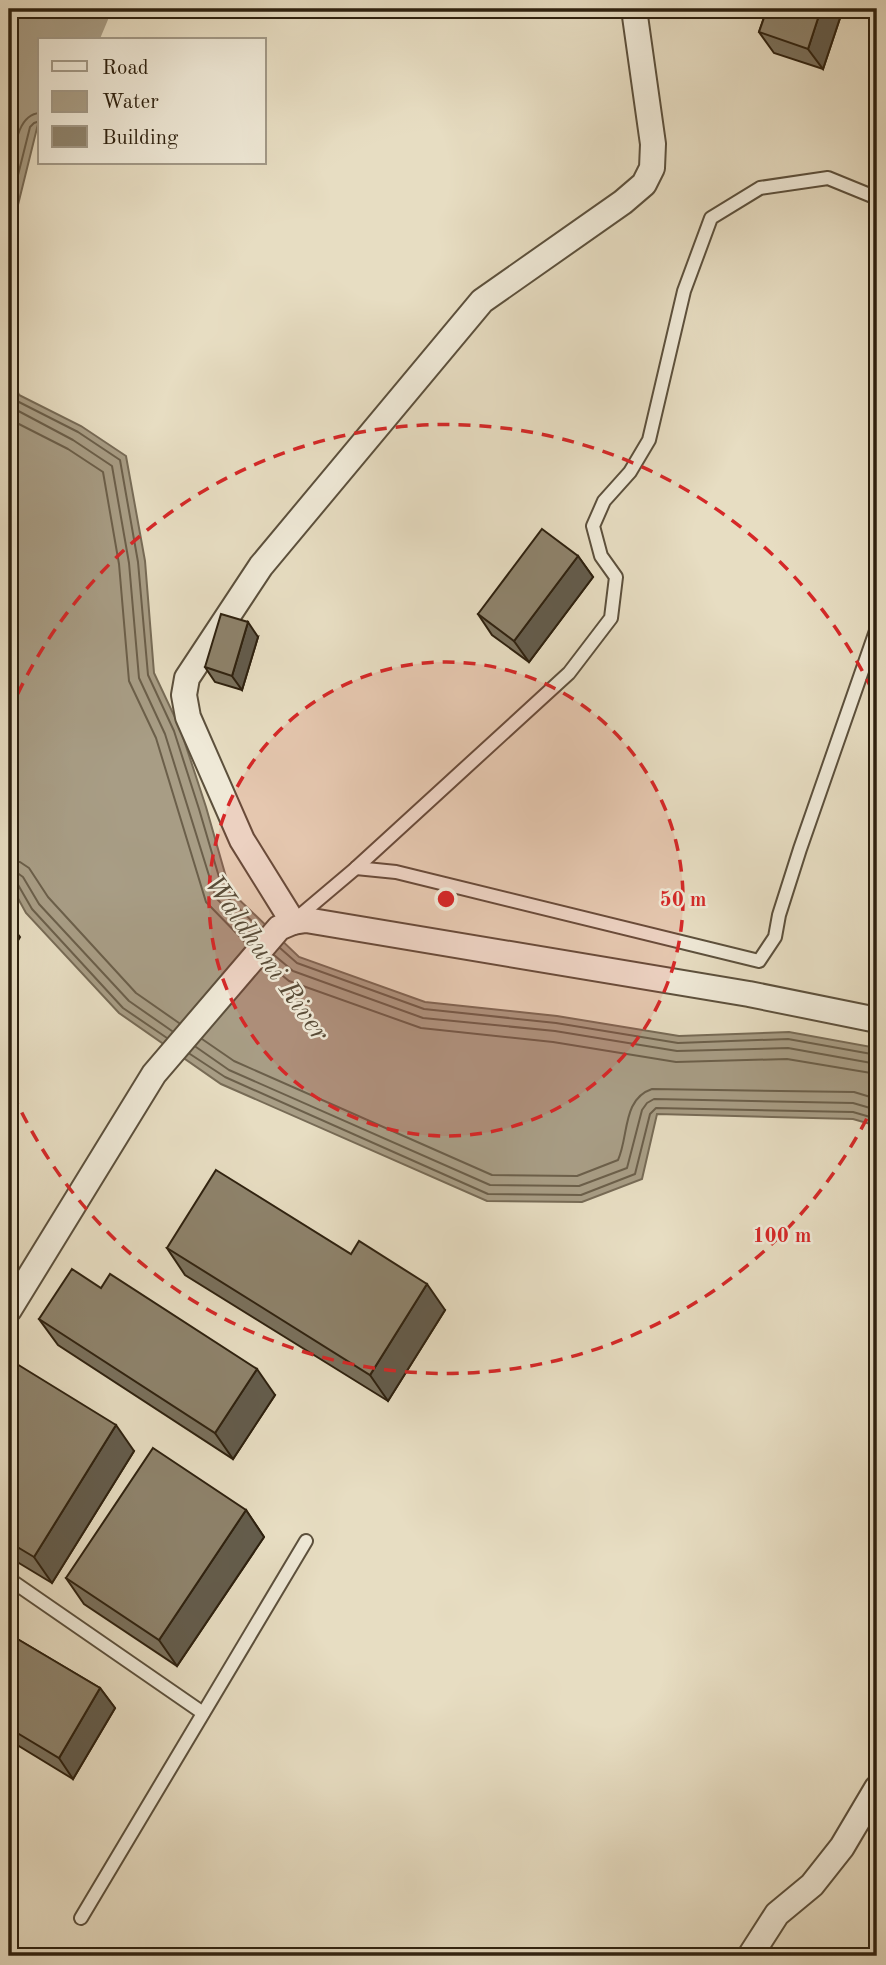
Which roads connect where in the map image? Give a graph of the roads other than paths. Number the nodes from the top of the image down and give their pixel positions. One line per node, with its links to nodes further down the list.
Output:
1 (634, 9): 5 (street)
2 (877, 198): 4 (lane)
3 (877, 628): 4 (lane)
4 (356, 868): 5 (lane)
5 (286, 925): 6 (street); 7 (street)
6 (877, 1020)
7 (9, 1310)
8 (306, 1541): 10 (lane)
9 (9, 1579): 10 (lane)
10 (203, 1713): 12 (lane)
11 (877, 1788): 13 (street)
12 (80, 1917)
13 (750, 1956)

